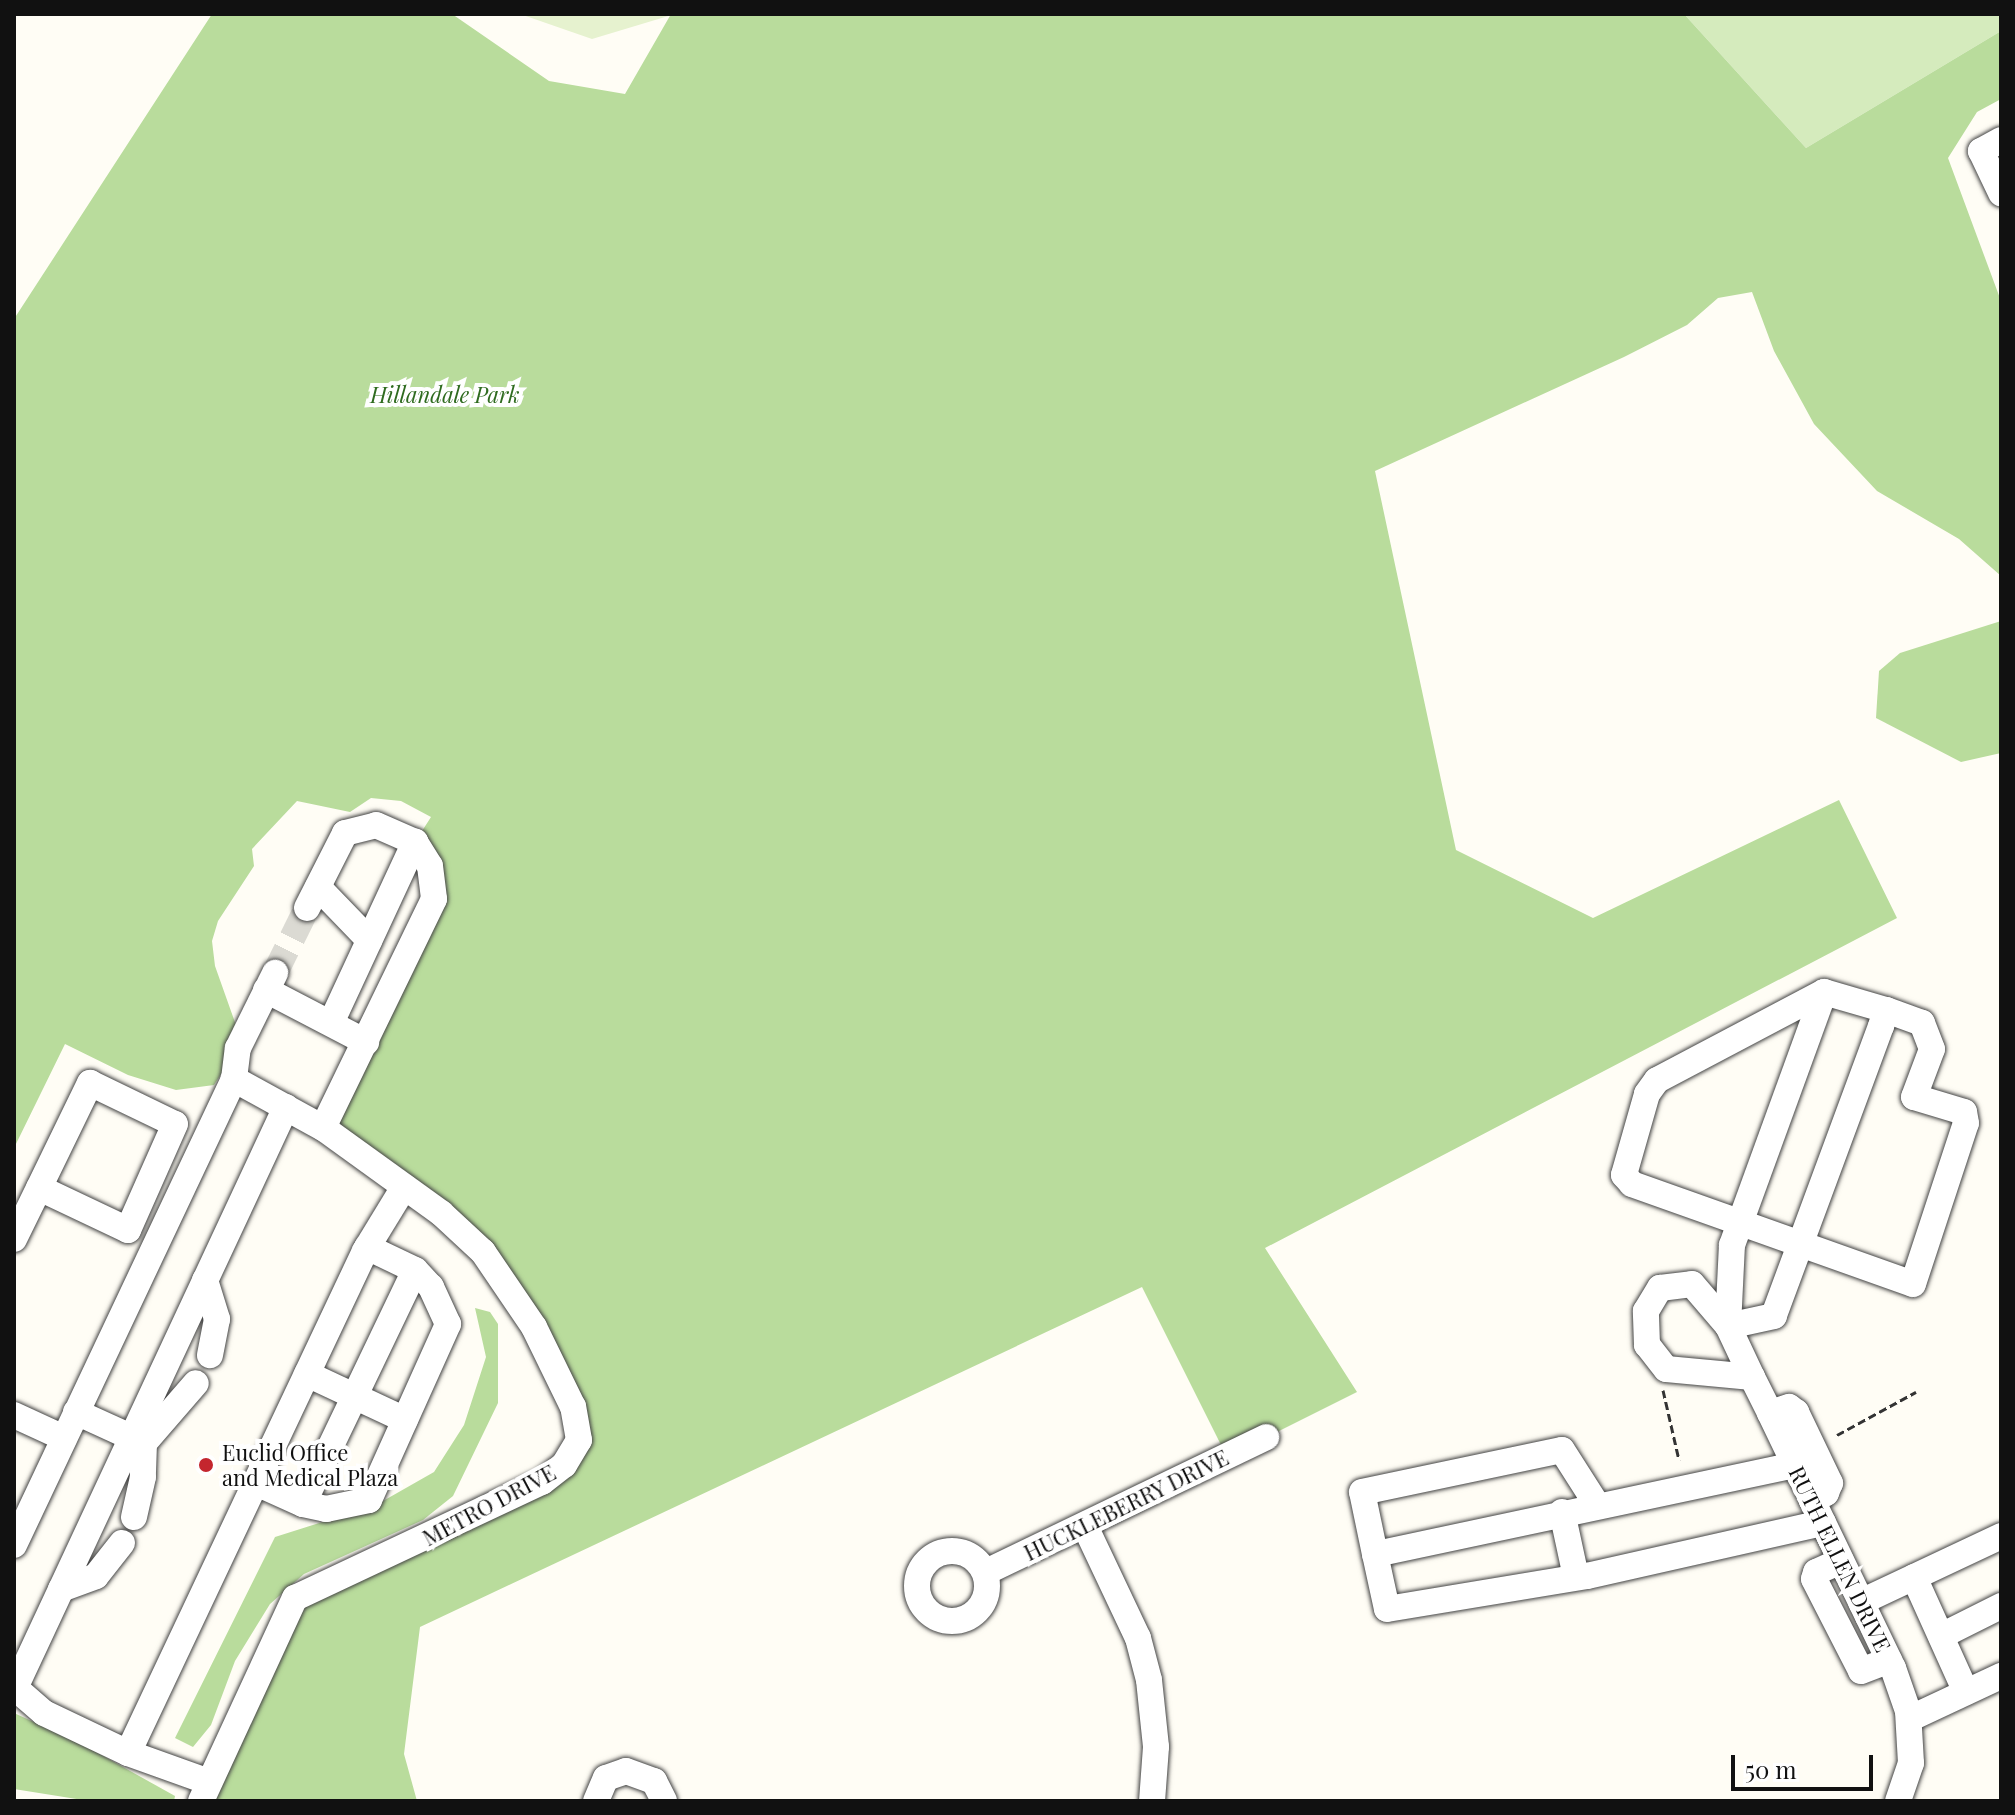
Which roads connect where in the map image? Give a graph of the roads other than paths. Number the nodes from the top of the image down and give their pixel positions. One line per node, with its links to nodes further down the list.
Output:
1 (2001, 140): 2 (street)
2 (2001, 193)
3 (415, 842): 4 (street); 4 (street); 8 (street)
4 (369, 940): 7 (street)
5 (1824, 992): 6 (street); 14 (street); 14 (street)
6 (1886, 1010): 16 (street); 16 (street)
7 (331, 1023): 8 (street); 9 (street)
8 (366, 1042): 11 (street)
9 (234, 1079): 10 (street, METRO DRIVE); 26 (street)
10 (286, 1107): 11 (street, METRO DRIVE); 19 (street)
11 (323, 1128): 12 (street, METRO DRIVE)
12 (404, 1187): 17 (street); 59 (street, METRO DRIVE)
13 (39, 1188): 13 (street); 15 (street)
14 (1740, 1223): 16 (street); 20 (street)
15 (14, 1239)
16 (1801, 1243): 20 (street)
17 (367, 1247): 18 (street); 22 (street)
18 (415, 1270): 25 (street); 29 (street)
19 (205, 1280): 21 (street); 32 (street)
20 (1728, 1326): 23 (street, RUTH ELLEN DRIVE); 23 (street)
21 (210, 1355)
22 (307, 1374): 25 (street); 34 (street)
23 (1752, 1377): 27 (street, RUTH ELLEN DRIVE)
24 (196, 1383): 32 (street)
25 (355, 1397): 29 (street); 35 (street)
26 (76, 1412): 31 (street); 32 (street)
27 (1770, 1413): 33 (street, RUTH ELLEN DRIVE); 37 (street)
28 (14, 1415): 31 (street)
29 (405, 1420): 35 (street)
30 (1266, 1437): 40 (street, HUCKLEBERRY DRIVE)
31 (64, 1438): 43 (street)
32 (137, 1440): 39 (street); 49 (street)
33 (1795, 1465): 36 (street); 37 (street, RUTH ELLEN DRIVE)
34 (256, 1483): 35 (street); 58 (street)
35 (303, 1504)
36 (1597, 1505): 38 (street); 44 (street)
37 (1817, 1511): 45 (street, RUTH ELLEN DRIVE); 47 (street)
38 (1562, 1512): 44 (street); 47 (street)
39 (134, 1517)
40 (1085, 1526): 46 (street, HUCKLEBERRY DRIVE); 62 (street)
41 (2001, 1536): 48 (street)
42 (122, 1543): 49 (street)
43 (14, 1545)
44 (1375, 1554): 47 (street)
45 (1841, 1561): 50 (street, RUTH ELLEN DRIVE); 53 (street)
46 (986, 1572)
47 (1576, 1577)
48 (1914, 1577): 50 (street); 52 (street)
49 (61, 1589): 55 (street)
50 (1861, 1602): 53 (street, RUTH ELLEN DRIVE)
51 (2001, 1606): 52 (street)
52 (1941, 1636): 56 (street)
53 (1889, 1660): 57 (street, RUTH ELLEN DRIVE)
54 (2001, 1676): 56 (street)
55 (14, 1688): 58 (street)
56 (1966, 1692): 57 (street)
57 (1909, 1719): 63 (street, RUTH ELLEN DRIVE)
58 (128, 1753): 59 (street)
59 (205, 1792)
60 (596, 1801): 61 (street)
61 (664, 1801)
62 (1152, 1801)
63 (1898, 1801)

